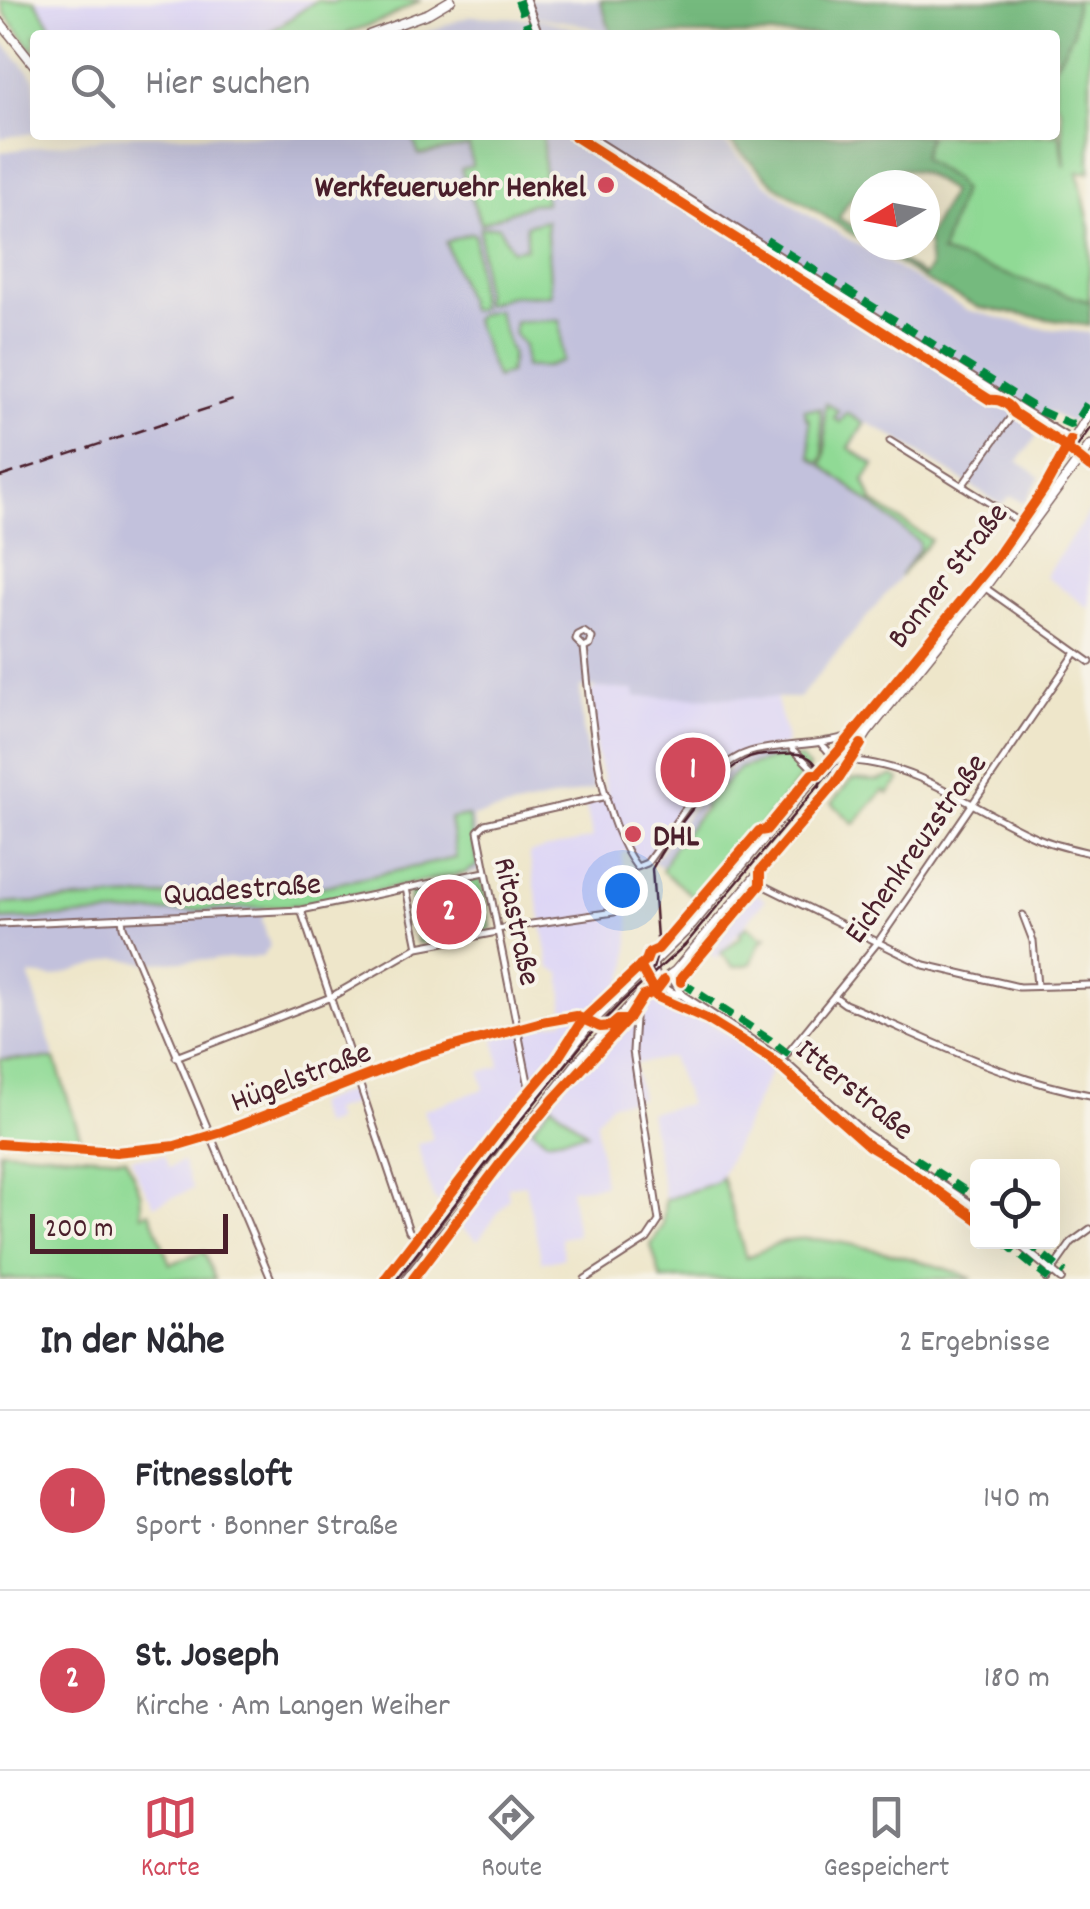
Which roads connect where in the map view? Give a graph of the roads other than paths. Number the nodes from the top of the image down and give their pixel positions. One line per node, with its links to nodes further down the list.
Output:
1 (451, 0): 4 (main road)
2 (526, 0): 5 (street)
3 (0, 22): 6 (main road)
4 (383, 30)
5 (537, 30)
6 (30, 60)
7 (595, 140): 8 (street)
8 (1018, 406): 10 (street); 13 (street)
9 (1090, 412): 10 (main road, Bonner Straße)
10 (1071, 440): 12 (main road, Bonner Straße); 14 (main road, Bonner Straße)
11 (890, 441): 13 (street)
12 (1088, 450): 15 (main road, Bonner Straße)
13 (962, 486): 14 (street)
14 (1020, 522): 16 (main road, Bonner Straße)
15 (984, 587): 16 (street); 18 (street); 24 (main road, Bonner Straße)
16 (972, 588): 20 (main road, Bonner Straße)
17 (584, 648): 27 (street)
18 (1075, 654): 19 (street); 28 (street, Eichenkreuzstraße)
19 (1090, 662)
20 (852, 735): 21 (street); 23 (main road, Bonner Straße)
21 (819, 745): 22 (street); 23 (street)
22 (792, 748): 25 (street); 27 (street)
23 (832, 759): 25 (main road, Bonner Straße); 26 (street)
24 (852, 760): 26 (main road, Bonner Straße); 28 (street)
25 (818, 774): 29 (main road, Bonner Straße)
26 (832, 784): 31 (main road, Bonner Straße)
27 (607, 796): 32 (street, Ritastraße)
28 (970, 804): 30 (street); 41 (street, Eichenkreuzstraße)
29 (760, 844): 31 (main road); 43 (main road, Bonner Straße)
30 (1090, 854)
31 (769, 860): 33 (main road, Bonner Straße)
32 (485, 872): 34 (street, Quadestraße); 40 (street, Ritastraße)
33 (752, 880): 41 (street); 44 (main road, Bonner Straße)
34 (406, 888): 35 (street, Quadestraße); 42 (street)
35 (301, 910): 38 (street, Quadestraße); 50 (street)
36 (614, 912): 40 (street)
37 (1023, 915): 47 (street)
38 (122, 918): 39 (street, Quadestraße); 56 (street)
39 (0, 924)
40 (498, 930): 42 (street); 54 (street, Ritastraße)
41 (878, 942): 47 (street); 49 (street, Eichenkreuzstraße)
42 (418, 947): 50 (street)
43 (654, 962): 45 (street); 52 (main road, Bonner Straße)
44 (675, 971): 45 (main road, Bonner Straße); 48 (street)
45 (660, 983): 48 (street, Itterstraße); 51 (main road, Bonner Straße)
46 (1090, 985): 47 (street)
47 (1037, 986)
48 (682, 995): 57 (street, Itterstraße)
49 (834, 996): 57 (street, Eichenkreuzstraße); 61 (street)
50 (331, 997): 56 (street); 58 (street)
51 (636, 999): 53 (main road, Bonner Straße); 55 (street)
52 (591, 1023): 53 (street, Hügelstraße); 54 (street, Hügelstraße); 60 (main road, Bonner Straße)
53 (614, 1023): 55 (street); 63 (main road, Bonner Straße)
54 (518, 1028): 58 (street, Hügelstraße); 59 (street, Ritastraße)
55 (634, 1029): 77 (street)
56 (176, 1057): 64 (street)
57 (782, 1060): 66 (street, Itterstraße)
58 (358, 1079): 64 (street, Hügelstraße); 70 (street)
59 (528, 1082): 60 (street); 62 (street, Ritastraße)
60 (542, 1085): 62 (main road, Bonner Straße)
61 (1090, 1095)
62 (531, 1099): 63 (main road); 67 (main road, Bonner Straße)
63 (529, 1121): 69 (main road, Bonner Straße)
64 (210, 1136): 65 (street, Hügelstraße); 74 (street)
65 (0, 1144)
66 (970, 1205)
67 (440, 1217): 69 (main road); 70 (main road, Bonner Straße)
68 (1090, 1229): 73 (street)
69 (443, 1233): 72 (main road, Bonner Straße)
70 (420, 1243): 72 (street); 75 (main road, Bonner Straße)
71 (1025, 1249): 73 (street)
72 (420, 1264): 76 (main road, Bonner Straße)
73 (1051, 1270): 78 (street); 79 (street)
74 (271, 1279)
75 (393, 1279)
76 (407, 1279)
77 (585, 1279)
78 (1046, 1279)
79 (1060, 1279)

